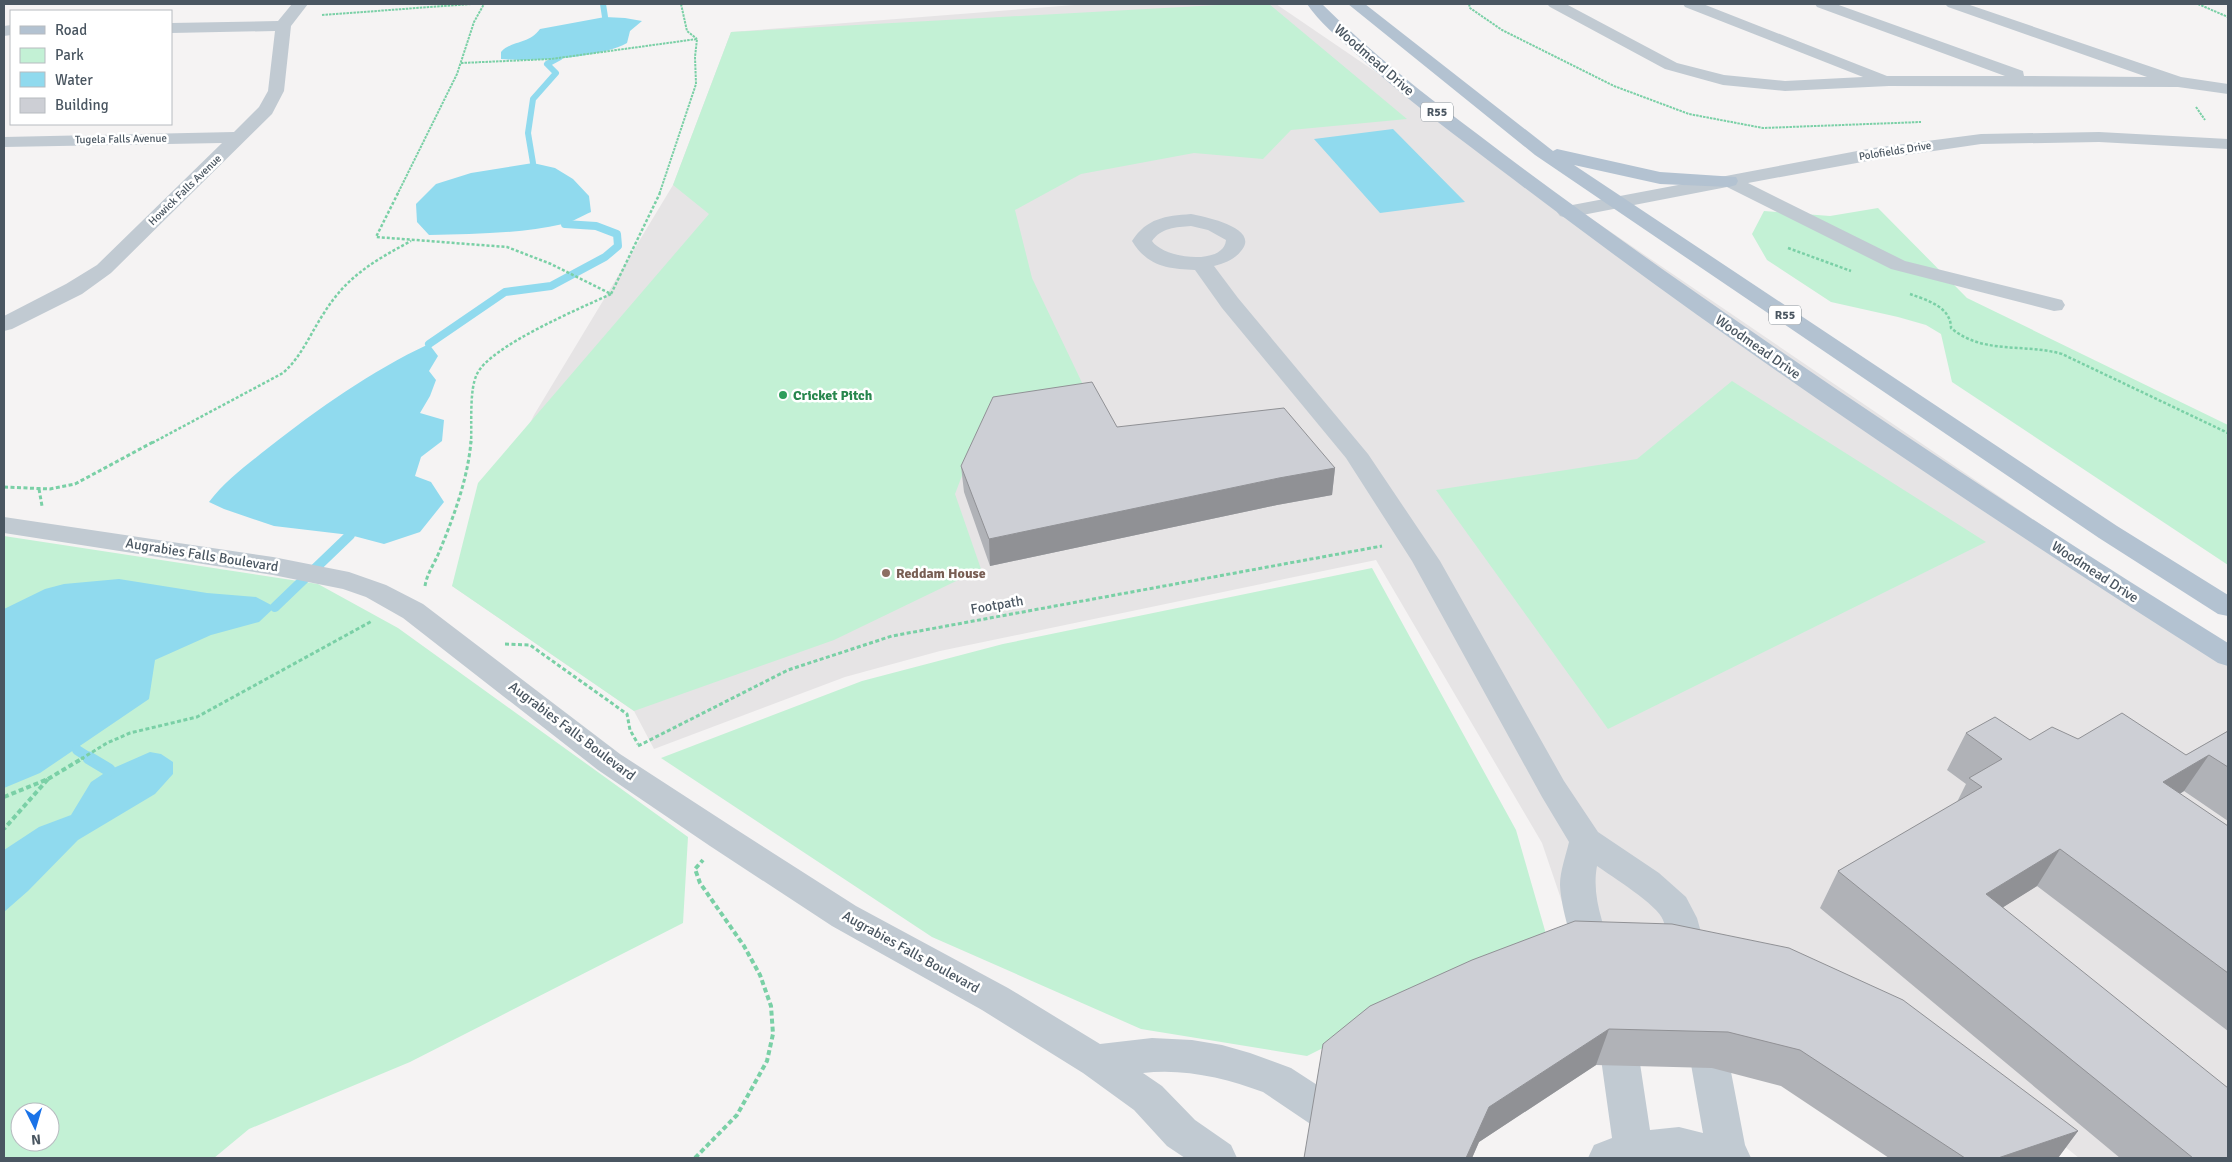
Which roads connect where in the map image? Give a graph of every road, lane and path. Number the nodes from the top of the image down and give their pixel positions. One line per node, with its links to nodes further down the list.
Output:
1 (300, 4): 14 (street)
2 (484, 4): 17 (path)
3 (681, 4): 16 (path)
4 (1314, 4): 29 (main road, Woodmead Drive / R55)
5 (1356, 4): 26 (main road, R55)
6 (1469, 4): 22 (path)
7 (1555, 4): 18 (street)
8 (1690, 4): 18 (street)
9 (1822, 4): 19 (street)
10 (1953, 4): 20 (street)
11 (2198, 4): 12 (path)
12 (2203, 4): 13 (path)
13 (2228, 17)
14 (283, 26): 15 (street); 23 (street, Howick Falls Avenue)
15 (172, 28)
16 (697, 39): 17 (path); 34 (path)
17 (461, 63): 30 (path)
18 (1889, 82): 19 (street)
19 (2035, 82): 20 (street)
20 (2178, 82): 21 (street)
21 (2228, 89)
22 (1927, 122)
23 (239, 137): 24 (street, Tugela Falls Avenue); 38 (street, Howick Falls Avenue)
24 (4, 142)
25 (2228, 144): 27 (street, Polofields Drive)
26 (1541, 152): 27 (main road); 28 (main road, R55)
27 (1729, 181): 28 (street, Polofields Drive); 37 (street)
28 (1615, 202): 29 (street, Polofields Drive); 45 (main road, R55)
29 (1567, 212): 47 (main road, Woodmead Drive / R55)
30 (411, 241): 34 (path); 41 (path)
31 (1788, 248): 33 (path)
32 (1200, 263): 43 (street)
33 (1859, 273)
34 (611, 294): 44 (path)
35 (1909, 294): 40 (path)
36 (4, 306): 38 (street)
37 (2054, 306)
38 (35, 309): 39 (street, Howick Falls Avenue)
39 (4, 324)
40 (2228, 433)
41 (4, 487)
42 (4, 525): 44 (street, Augrabies Falls Boulevard)
43 (1412, 540): 48 (path, Footpath); 54 (street)
44 (402, 605): 49 (street, Augrabies Falls Boulevard); 50 (path)
45 (2228, 607)
46 (499, 644): 48 (path)
47 (2228, 656)
48 (640, 746): 49 (path, Footpath)
49 (609, 762): 53 (street, Augrabies Falls Boulevard)
50 (48, 779): 51 (path); 52 (path)
51 (4, 797)
52 (4, 829)
53 (722, 836): 55 (street, Augrabies Falls Boulevard); 58 (path)
54 (1586, 841): 56 (street); 57 (street)
55 (1096, 1061): 59 (street, Augrabies Falls Boulevard); 60 (street)
56 (1621, 1154): 57 (street)
57 (1729, 1157)
58 (695, 1158)
59 (1217, 1158)
60 (1406, 1158)

